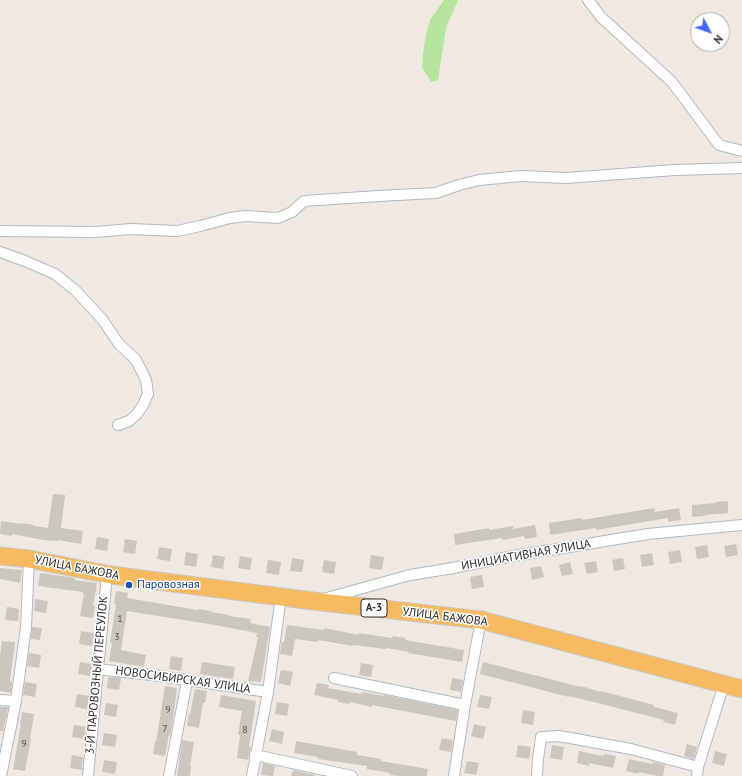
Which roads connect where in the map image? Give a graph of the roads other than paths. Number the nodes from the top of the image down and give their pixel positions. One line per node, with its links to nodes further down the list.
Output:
1 (588, 0): 2 (street)
2 (742, 151)
3 (742, 168): 4 (street)
4 (0, 231)
5 (0, 252): 6 (street)
6 (118, 425)
7 (742, 525): 12 (street, ИНИЦИАТИВНАЯ УЛИЦА)
8 (0, 556): 9 (highway, УЛИЦА БАЖОВА / A-3)
9 (29, 559): 10 (highway, УЛИЦА БАЖОВА / A-3); 21 (street)
10 (107, 575): 11 (highway, УЛИЦА БАЖОВА / A-3); 14 (street, 3-Й ПАРОВОЗНЫЙ ПЕРЕУЛОК)
11 (281, 596): 12 (highway, УЛИЦА БАЖОВА / A-3); 19 (street)
12 (313, 601): 13 (highway, УЛИЦА БАЖОВА / A-3)
13 (481, 620): 17 (highway, УЛИЦА БАЖОВА / A-3); 22 (street)
14 (97, 669): 16 (street, НОВОСИБИРСКАЯ УЛИЦА); 26 (street, 3-Й ПАРОВОЗНЫЙ ПЕРЕУЛОК)
15 (334, 678): 22 (street)
16 (187, 681): 19 (street, НОВОСИБИРСКАЯ УЛИЦА); 27 (street)
17 (724, 684): 18 (highway, УЛИЦА БАЖОВА / A-3); 24 (street)
18 (742, 689)
19 (268, 692): 23 (street)
20 (0, 700): 21 (street)
21 (16, 701): 25 (street)
22 (465, 705): 30 (street)
23 (255, 755): 28 (street); 29 (street)
24 (697, 772): 31 (street)
25 (1, 776)
26 (88, 776)
27 (169, 776)
28 (252, 776)
29 (352, 776)
30 (454, 776)
31 (537, 776)

